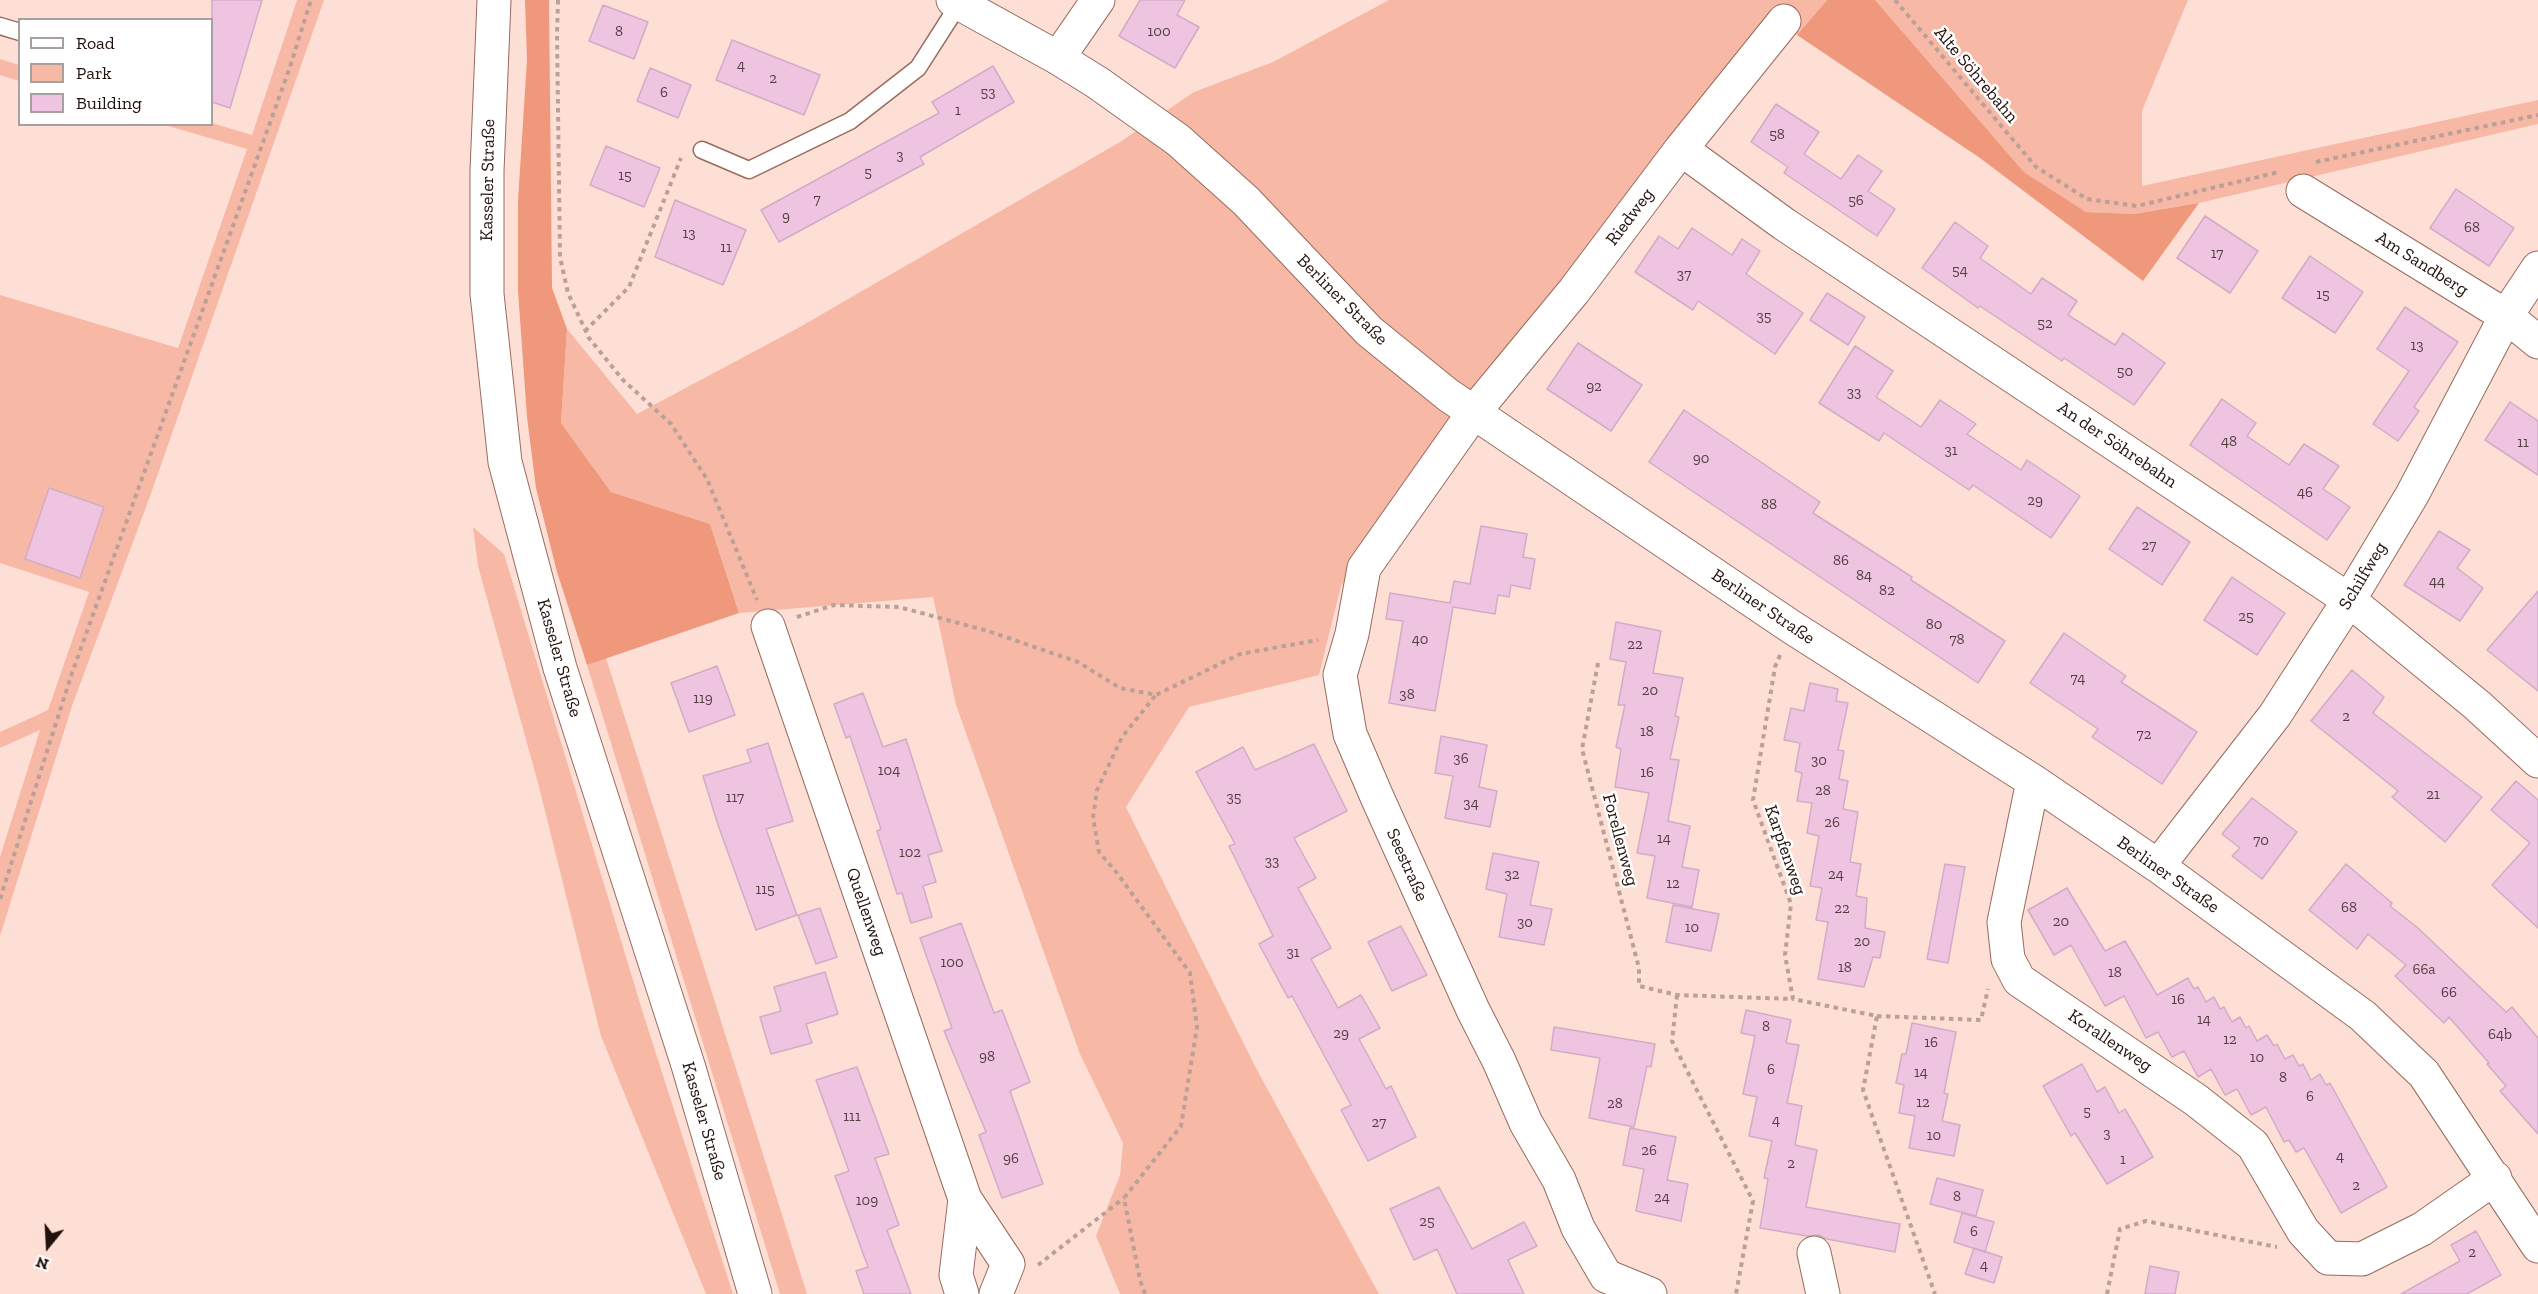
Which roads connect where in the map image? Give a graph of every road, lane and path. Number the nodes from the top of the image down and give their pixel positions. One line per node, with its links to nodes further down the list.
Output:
1 (311, 0): 29 (path)
2 (494, 0): 41 (street, Kasseler Straße)
3 (558, 0): 17 (path)
4 (1098, 0): 10 (street)
5 (1895, 0): 13 (path, Alte Söhrebahn)
6 (956, 2): 10 (street, Berliner Straße); 12 (lane)
7 (1784, 21): 11 (street, Riedweg)
8 (0, 26): 9 (lane)
9 (18, 31)
10 (1058, 58): 19 (street, Berliner Straße)
11 (1681, 149): 19 (street, Riedweg); 20 (street, An der Söhrebahn)
12 (702, 150): 17 (path)
13 (2036, 167)
14 (2303, 191): 16 (street, Am Sandberg)
15 (2538, 268): 16 (street, Schilfweg)
16 (2506, 316): 18 (street, Am Sandberg); 20 (street, Schilfweg)
17 (585, 331): 21 (path)
18 (2538, 342)
19 (1474, 412): 22 (street, Berliner Straße); 23 (street, Seestraße)
20 (2349, 600): 26 (street, An der Söhrebahn); 28 (street, Schilfweg)
21 (768, 626): 25 (path); 36 (street, Quellenweg)
22 (1790, 626): 27 (street, Berliner Straße); 32 (path, Karpfenweg)
23 (1352, 634): 25 (path); 44 (street, Seestraße)
24 (1598, 663): 31 (path, Forellenweg)
25 (1156, 695): 35 (path)
26 (2538, 761)
27 (2033, 781): 28 (street, Berliner Straße); 30 (street, Korallenweg)
28 (2158, 866): 34 (street, Berliner Straße)
29 (0, 899)
30 (2008, 959): 33 (path); 34 (street, Korallenweg)
31 (1677, 995): 32 (path, Forellenweg); 45 (path)
32 (1793, 999): 33 (path)
33 (1877, 1016): 47 (path)
34 (2495, 1178): 37 (street, Berliner Straße)
35 (1124, 1198): 40 (path); 43 (path)
36 (965, 1199): 40 (street, Quellenweg); 42 (street, Quellenweg)
37 (2538, 1246)
38 (2282, 1248): 48 (path)
39 (1814, 1253): 46 (street)
40 (998, 1291)
41 (754, 1294)
42 (962, 1294)
43 (1145, 1294)
44 (1650, 1294)
45 (1736, 1294)
46 (1823, 1294)
47 (1935, 1294)
48 (2107, 1294)

